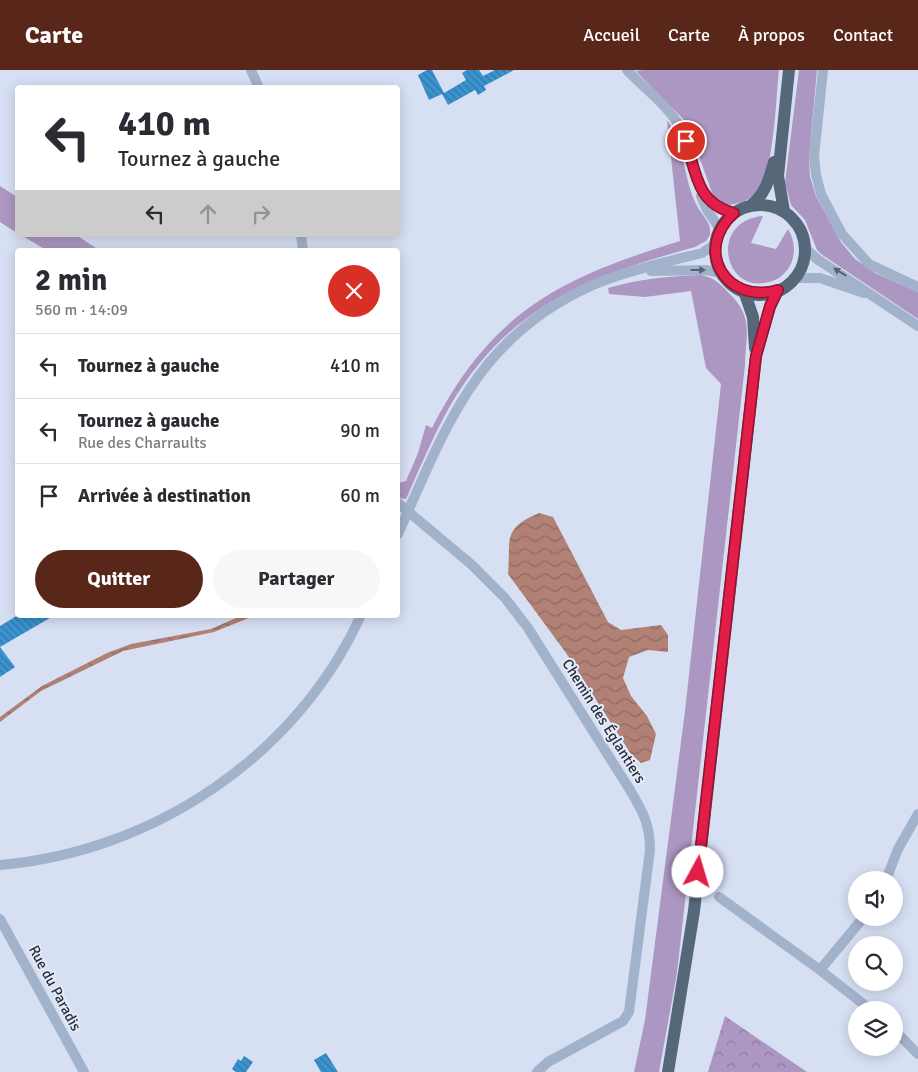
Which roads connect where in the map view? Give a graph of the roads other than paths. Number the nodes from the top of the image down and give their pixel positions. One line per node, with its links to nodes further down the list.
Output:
1 (251, 70): 5 (street)
2 (627, 70): 7 (street)
3 (789, 70): 6 (main road)
4 (823, 70): 17 (street)
5 (258, 85)
6 (782, 131): 8 (main road); 9 (main road)
7 (697, 180): 10 (street); 11 (street)
8 (750, 206): 9 (main road); 10 (main road)
9 (784, 211): 13 (main road)
10 (734, 213): 11 (main road)
11 (720, 229): 12 (main road)
12 (716, 244): 14 (street); 15 (main road)
13 (805, 248): 16 (main road); 20 (street, one-way to 13)
14 (638, 271): 15 (street, one-way to 15); 24 (street)
15 (722, 273): 19 (main road)
16 (794, 278): 18 (main road); 20 (street)
17 (918, 287)
18 (778, 290): 19 (main road); 22 (main road)
19 (744, 291): 22 (main road)
20 (875, 296): 21 (street)
21 (918, 326)
22 (756, 356): 39 (main road)
23 (400, 504): 24 (street, Chemin des Églantiers)
24 (408, 511): 25 (street); 38 (street, Chemin des Églantiers)
25 (400, 529)
26 (359, 618): 28 (street)
27 (918, 814): 29 (street)
28 (0, 865)
29 (889, 871)
30 (719, 897): 33 (street)
31 (0, 919): 37 (street, Rue du Paradis)
32 (856, 926): 33 (street)
33 (820, 970): 34 (street)
34 (859, 1001)
35 (903, 1039): 36 (street)
36 (918, 1054)
37 (84, 1072)
38 (537, 1072)
39 (668, 1072)

